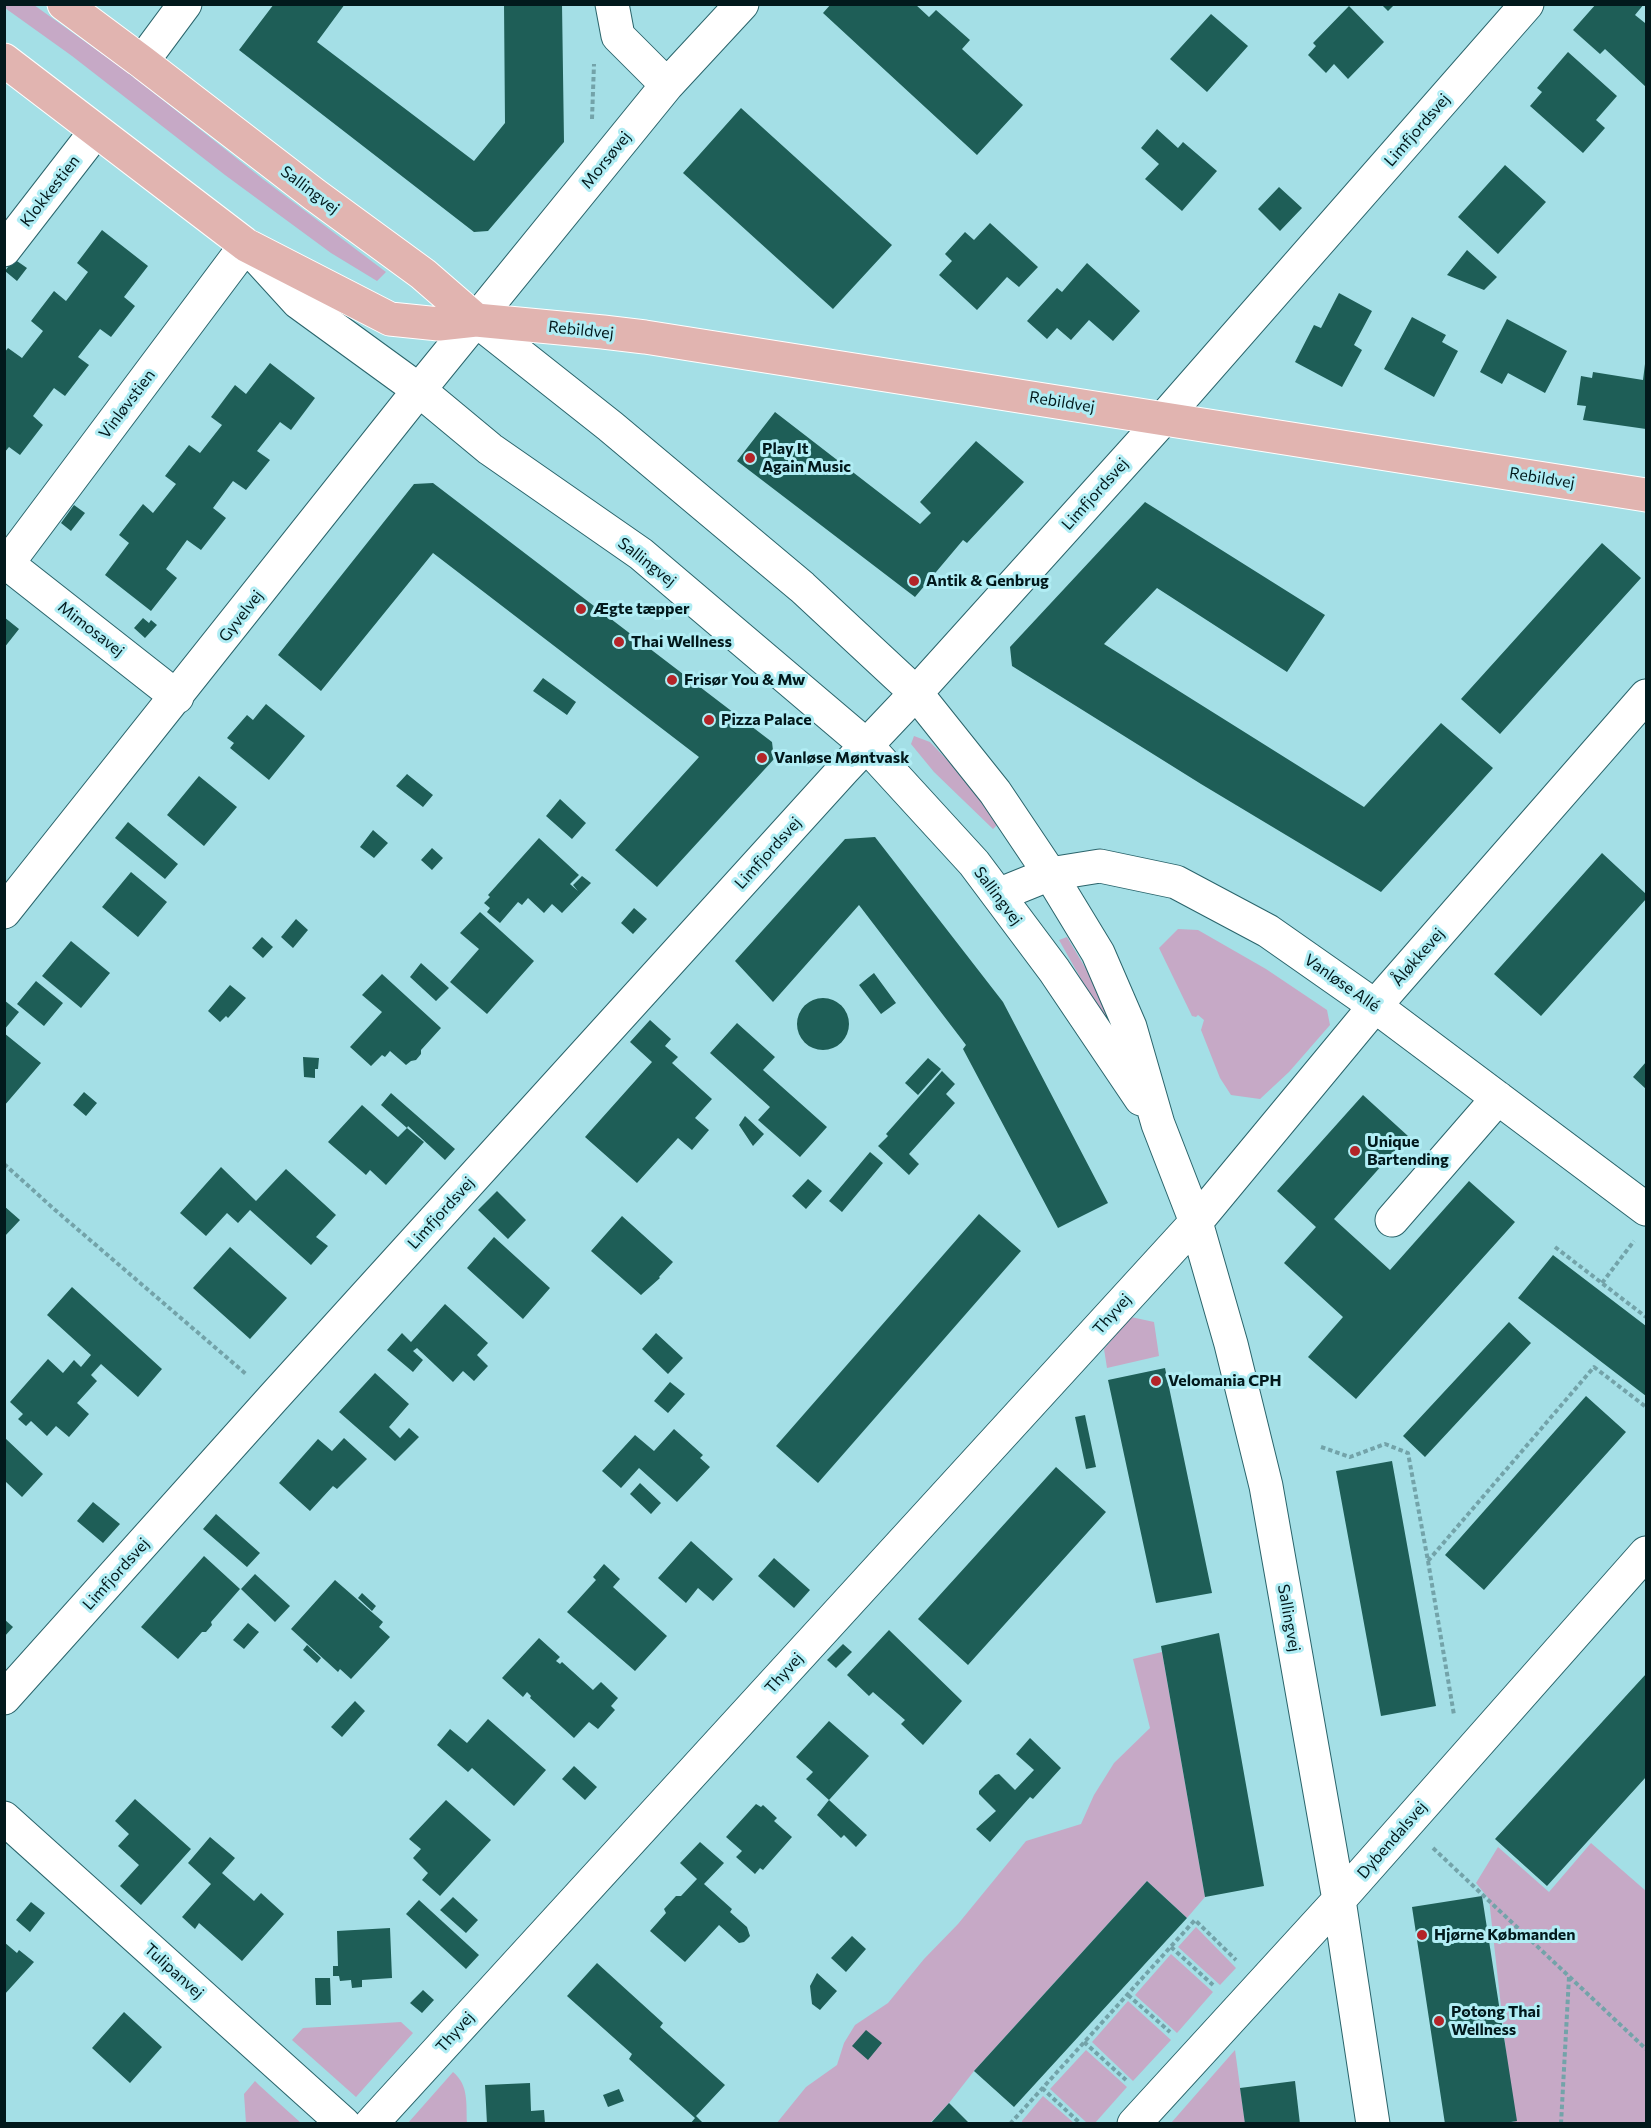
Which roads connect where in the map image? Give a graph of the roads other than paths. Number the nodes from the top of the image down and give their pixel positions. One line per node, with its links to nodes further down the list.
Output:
1 (64, 4): 7 (main road, Sallingvej)
2 (185, 4): 7 (street)
3 (612, 4): 8 (street)
4 (742, 4): 8 (street, Morsøvej)
5 (1527, 4): 14 (street, Limfjordsvej)
6 (4, 60): 9 (main road, Sallingvej)
7 (142, 62): 12 (main road, Sallingvej)
8 (667, 85): 12 (street, Morsøvej)
9 (96, 131): 10 (main road, Sallingvej); 11 (street, Klokkestien)
10 (246, 245): 12 (main road, Sallingvej); 13 (street, Sallingvej); 16 (street, Vinløvstien)
11 (4, 250)
12 (476, 320): 13 (street, Gyvelvej); 14 (main road, Rebildvej); 17 (street, Sallingvej)
13 (419, 390): 19 (street, Gyvelvej); 20 (street, Sallingvej)
14 (1164, 418): 15 (main road, Rebildvej); 17 (street, Limfjordsvej)
15 (1647, 495)
16 (6, 562): 19 (street, Mimosavej)
17 (916, 693): 20 (street, Limfjordsvej); 21 (street, Sallingvej)
18 (1647, 696): 24 (street, Åløkkevej)
19 (177, 697): 23 (street, Gyvelvej)
20 (866, 745): 22 (street, Sallingvej); 31 (street, Limfjordsvej)
21 (1050, 874): 22 (street, Vanløse Allé); 24 (street, Vanløse Allé); 26 (street, Sallingvej)
22 (998, 895): 26 (street, Sallingvej)
23 (4, 912)
24 (1375, 1006): 25 (street, Vanløse Allé); 29 (street, Åløkkevej)
25 (1498, 1098): 27 (street); 28 (street, Vanløse Allé)
26 (1158, 1124): 29 (street, Sallingvej)
27 (1392, 1220)
28 (1643, 1221)
29 (1196, 1222): 33 (street, Sallingvej); 36 (street, Thyvej)
30 (1647, 1553): 33 (street, Dybendalsvej)
31 (4, 1698)
32 (4, 1818): 35 (street, Tulipanvej)
33 (1340, 1900): 34 (street, Dybendalsvej); 37 (street, Sallingvej)
34 (1143, 2113)
35 (344, 2124)
36 (371, 2124)
37 (1373, 2124)

